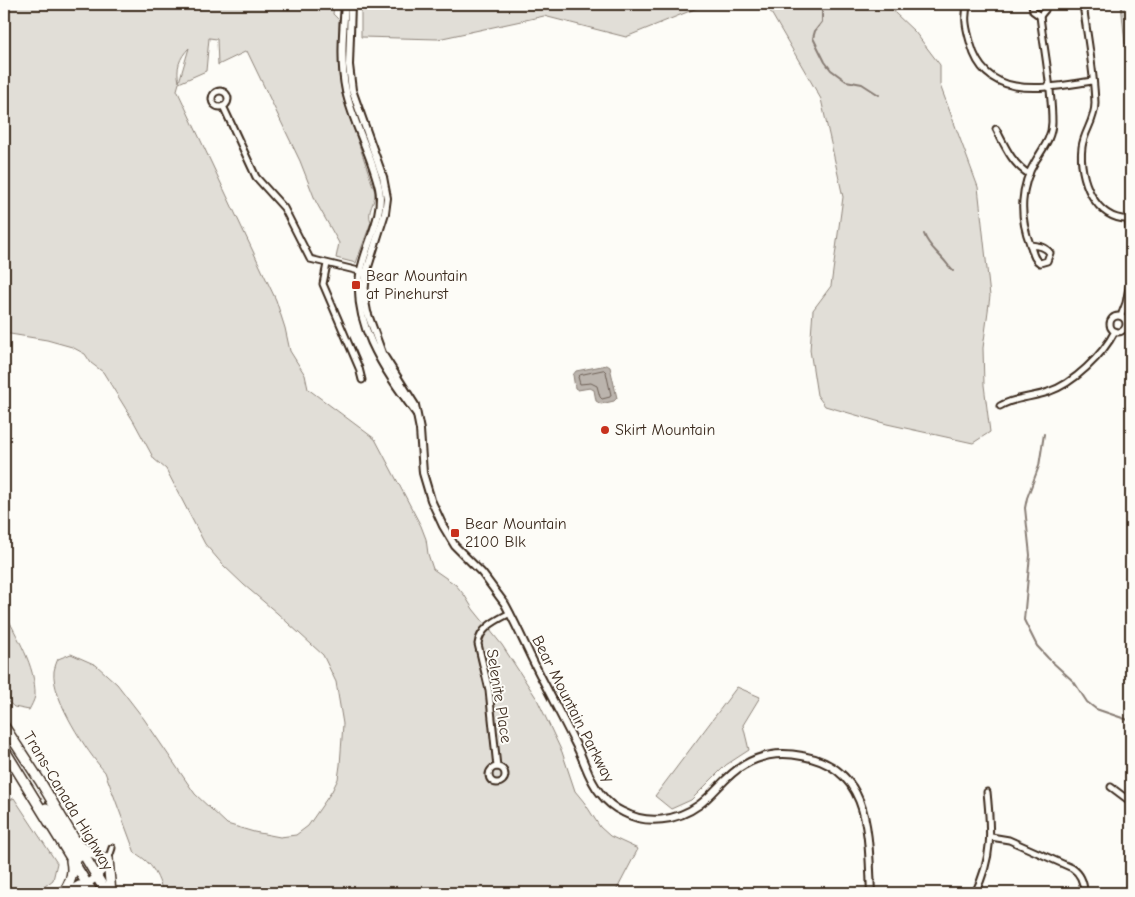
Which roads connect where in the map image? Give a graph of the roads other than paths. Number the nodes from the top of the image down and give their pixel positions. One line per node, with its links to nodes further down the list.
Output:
1 (345, 4): 17 (street, Bear Mountain Parkway)
2 (351, 4): 17 (street, Bear Mountain Parkway)
3 (968, 4): 9 (street)
4 (1032, 4): 7 (street)
5 (1046, 4): 7 (street)
6 (1083, 4): 8 (street)
7 (1040, 16): 9 (street)
8 (1093, 81): 9 (street); 13 (street)
9 (1048, 87): 12 (street)
10 (223, 106): 16 (street)
11 (996, 128): 12 (street)
12 (1029, 174): 14 (street)
13 (1130, 219): 15 (street)
14 (1030, 245)
15 (1131, 245)
16 (327, 264): 17 (street); 22 (street)
17 (363, 272): 24 (street, Bear Mountain Parkway)
18 (1131, 277): 19 (street)
19 (1128, 304): 20 (street)
20 (1121, 316): 21 (street); 21 (street)
21 (1115, 331): 23 (street)
22 (362, 380)
23 (1000, 406)
24 (510, 613): 27 (street, Selenite Place); 44 (street, Bear Mountain Parkway)
25 (4, 726): 33 (highway, Trans-Canada Highway)
26 (4, 749): 28 (highway, Trans-Canada Highway)
27 (497, 768)
28 (26, 785): 35 (highway, Trans-Canada Highway); 37 (highway)
29 (1111, 786): 31 (street)
30 (988, 792): 32 (street)
31 (1131, 802)
32 (991, 837): 45 (street); 46 (street)
33 (78, 845): 36 (highway); 37 (highway, Trans-Canada Highway)
34 (112, 848): 36 (street)
35 (71, 858): 38 (highway, Trans-Canada Highway); 39 (highway)
36 (108, 859): 37 (street); 43 (highway)
37 (97, 876): 38 (main road); 42 (highway, Trans-Canada Highway)
38 (87, 884): 39 (main road); 40 (main road); 41 (highway, Trans-Canada Highway)
39 (64, 893)
40 (79, 893)
41 (93, 893)
42 (107, 893)
43 (111, 893)
44 (871, 893)
45 (975, 893)
46 (1084, 893)

